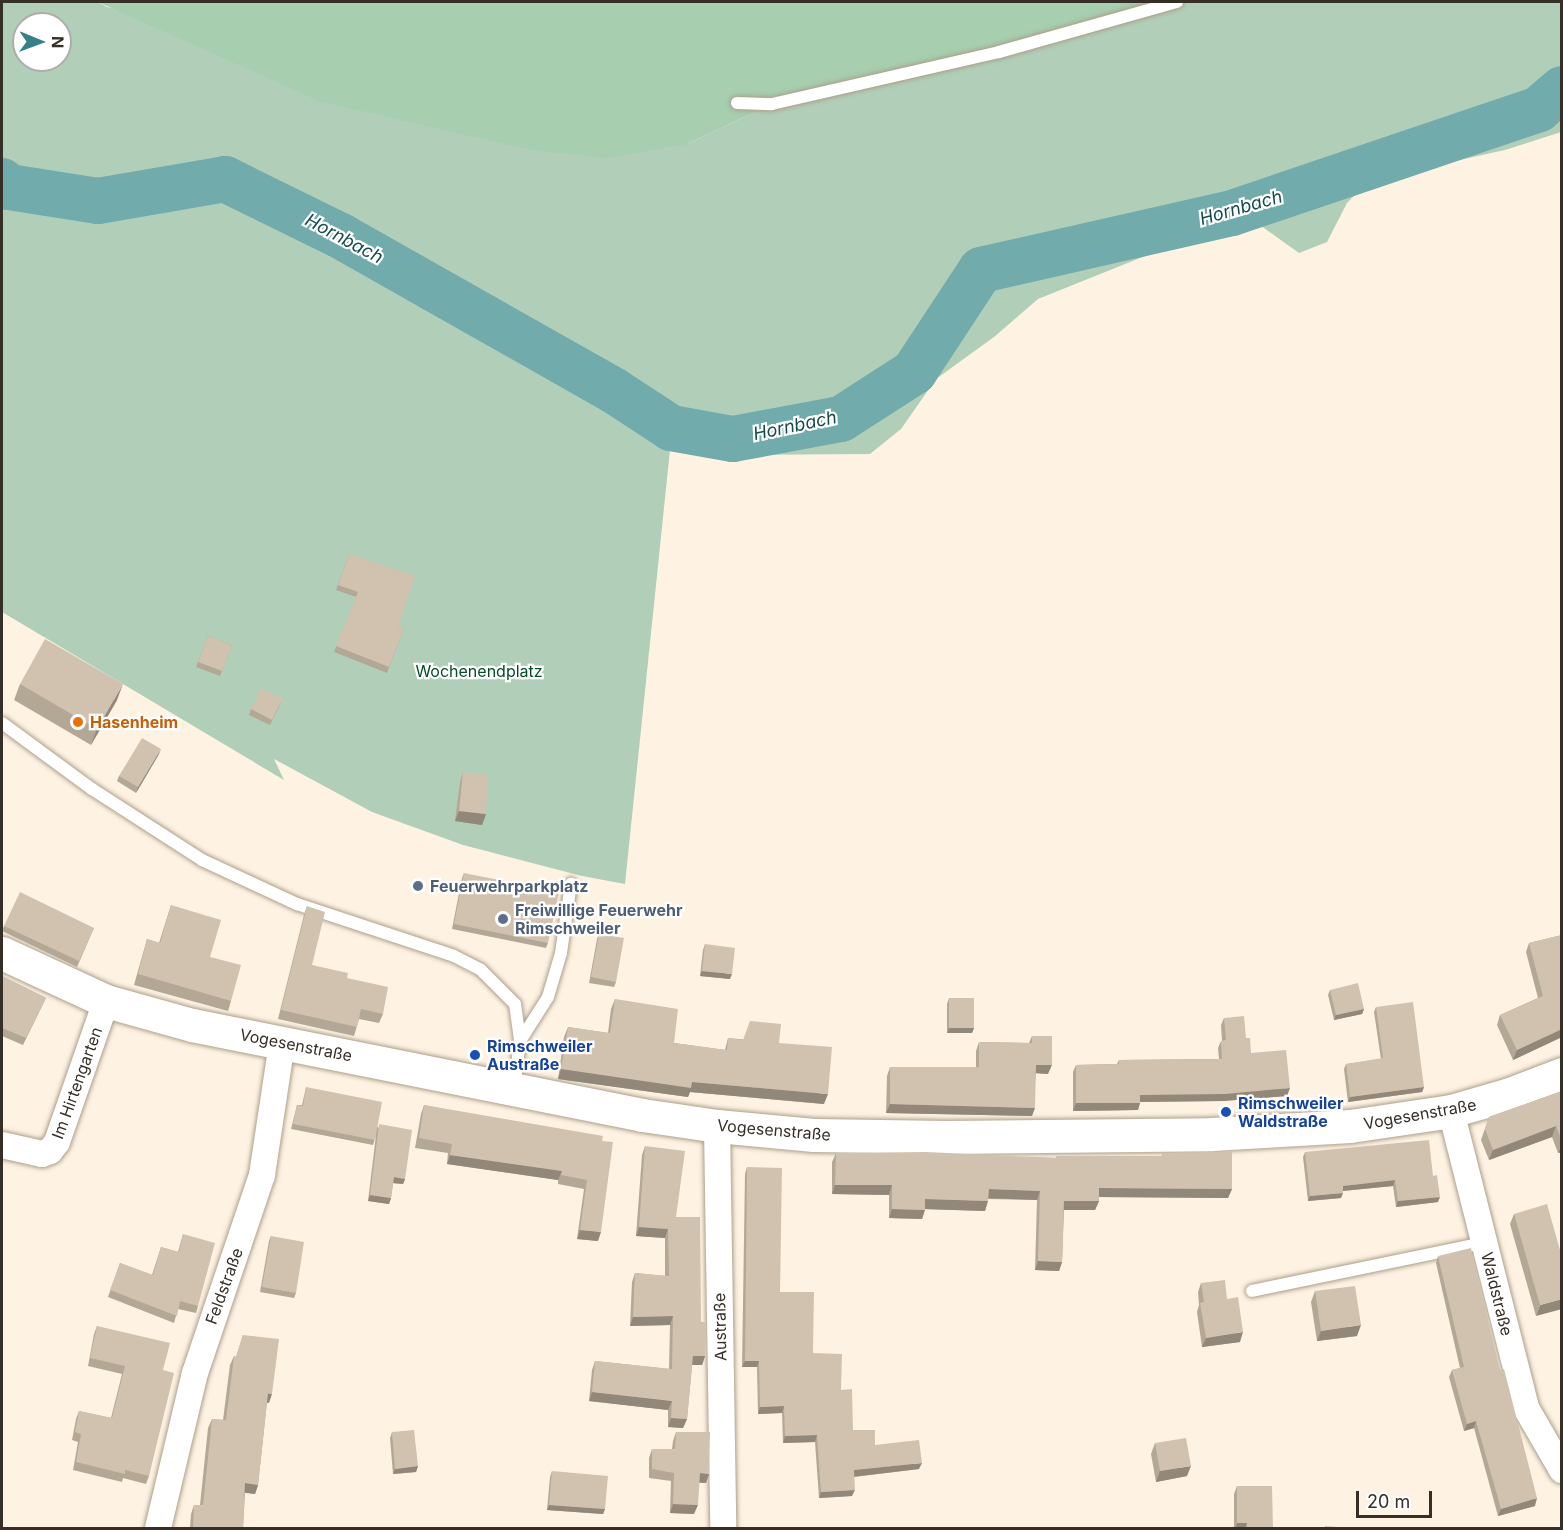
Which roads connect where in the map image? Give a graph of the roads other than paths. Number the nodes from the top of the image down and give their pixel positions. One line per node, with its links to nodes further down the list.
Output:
1 (1177, 2): 2 (lane)
2 (737, 103)
3 (2, 723): 7 (lane)
4 (571, 884): 7 (lane)
5 (2, 953): 6 (main road, Vogesenstraße)
6 (106, 1001): 8 (main road, Vogesenstraße); 13 (street, Im Hirtengarten)
7 (520, 1041): 10 (lane)
8 (282, 1043): 10 (main road, Vogesenstraße); 17 (street, Feldstraße)
9 (1562, 1074): 11 (main road, Vogesenstraße)
10 (513, 1089): 12 (main road, Vogesenstraße)
11 (1451, 1111): 12 (main road, Vogesenstraße); 14 (street, Waldstraße)
12 (717, 1126): 18 (street, Austraße)
13 (2, 1145)
14 (1484, 1243): 15 (lane); 16 (street, Waldstraße)
15 (1252, 1291)
16 (1562, 1470)
17 (158, 1528)
18 (723, 1528)

